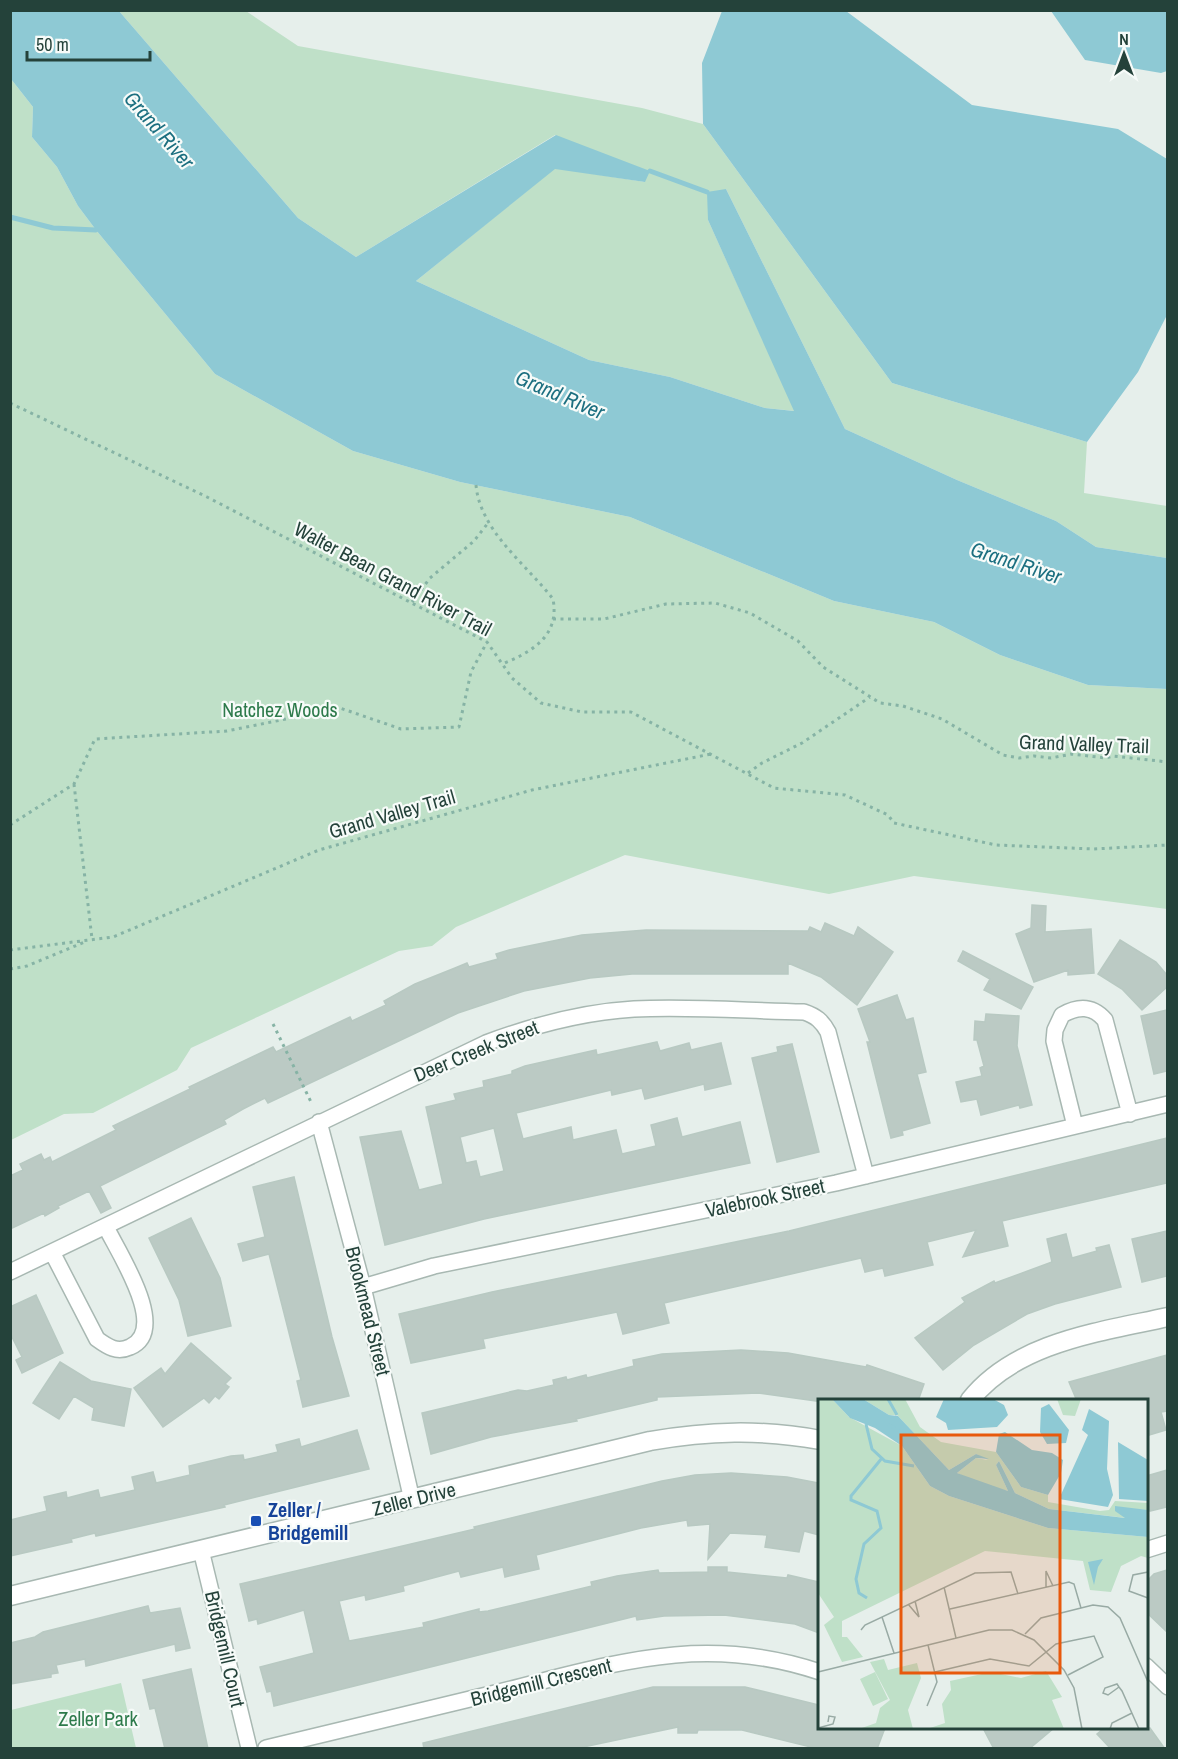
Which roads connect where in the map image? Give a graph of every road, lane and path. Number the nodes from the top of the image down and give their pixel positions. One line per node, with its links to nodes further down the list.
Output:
1 (10, 402): 4 (path, Walter Bean Grand River Trail)
2 (476, 485): 3 (path)
3 (488, 523): 4 (path); 5 (path)
4 (412, 602): 6 (path, Walter Bean Grand River Trail)
5 (553, 619): 7 (path); 8 (path, Grand Valley Trail)
6 (487, 642): 7 (path, Walter Bean Grand River Trail); 12 (path)
7 (502, 664): 9 (path, Walter Bean Grand River Trail)
8 (870, 697): 10 (path, Grand Valley Trail); 11 (path)
9 (713, 754): 11 (path, Walter Bean Grand River Trail); 15 (path, Grand Valley Trail)
10 (1167, 762)
11 (748, 773): 14 (path, Walter Bean Grand River Trail)
12 (74, 784): 13 (path); 15 (path)
13 (10, 825)
14 (1167, 845)
15 (92, 939): 16 (path); 17 (path)
16 (10, 950)
17 (10, 969)
18 (273, 1024): 19 (path)
19 (311, 1102)
20 (1167, 1104): 21 (street, Valebrook Street)
21 (1130, 1114): 23 (street, Valebrook Street); 23 (street)
22 (319, 1122): 24 (street, Deer Creek Street); 25 (street, Deer Creek Street); 28 (street, Brookmead Street)
23 (1075, 1126): 24 (street, Valebrook Street)
24 (866, 1176): 28 (street, Valebrook Street)
25 (106, 1227): 26 (street, Deer Creek Street); 26 (street)
26 (52, 1252): 27 (street, Deer Creek Street)
27 (10, 1272)
28 (363, 1287): 32 (street, Brookmead Street)
29 (1167, 1317): 30 (street)
30 (972, 1399)
31 (818, 1440): 32 (street, Zeller Drive)
32 (412, 1500): 35 (street, Zeller Drive)
33 (1167, 1543): 34 (street)
34 (1148, 1549)
35 (201, 1551): 36 (street, Zeller Drive); 40 (street, Bridgemill Court)
36 (10, 1596)
37 (1148, 1668): 39 (street)
38 (818, 1672): 41 (street, Bridgemill Crescent)
39 (1167, 1687)
40 (249, 1749)
41 (266, 1749)

